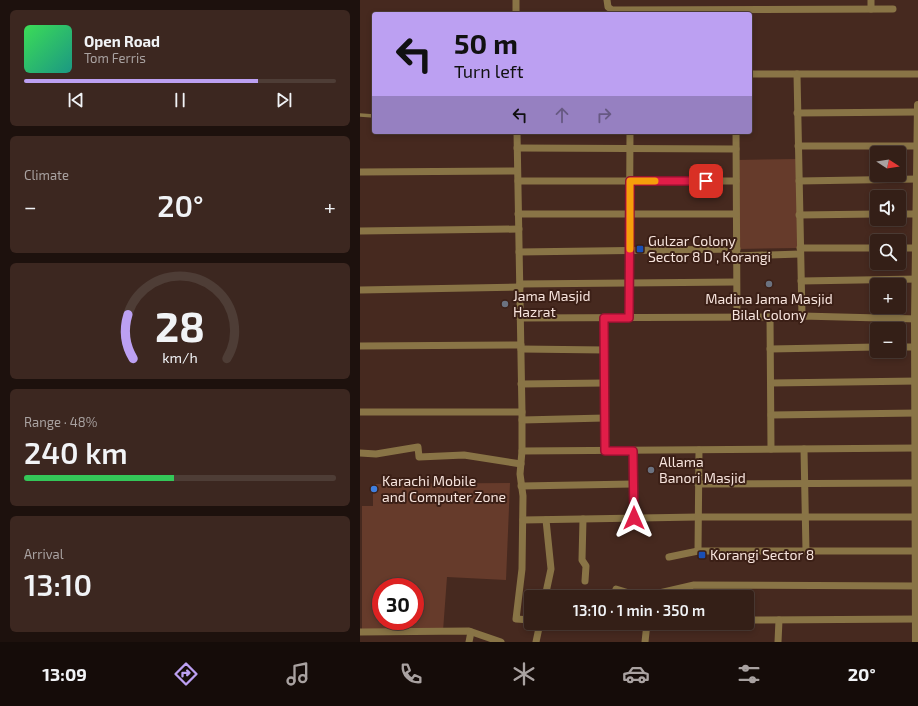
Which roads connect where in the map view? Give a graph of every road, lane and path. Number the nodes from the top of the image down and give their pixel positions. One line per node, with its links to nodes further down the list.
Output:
1 (516, 0): 5 (street)
2 (607, 3): 3 (street)
3 (871, 4): 4 (street)
4 (893, 9)
5 (516, 12)
6 (752, 74): 7 (street)
7 (796, 74): 8 (street); 11 (street)
8 (918, 74)
9 (918, 105): 10 (street)
10 (918, 112): 11 (street); 18 (street)
11 (797, 113): 17 (street)
12 (360, 115): 13 (lane)
13 (372, 116)
14 (517, 134): 19 (street)
15 (630, 134): 20 (street)
16 (736, 134): 21 (street)
17 (798, 146): 18 (street); 27 (street)
18 (918, 146): 24 (street)
19 (517, 148): 20 (street); 22 (street)
20 (630, 148): 21 (street); 25 (street)
21 (736, 149): 26 (street)
22 (518, 170): 23 (street); 28 (street)
23 (360, 172)
24 (918, 179): 27 (street); 35 (street)
25 (630, 181): 26 (street); 28 (street); 30 (street)
26 (736, 181): 31 (street)
27 (799, 181): 32 (street)
28 (518, 182): 29 (street)
29 (518, 214): 30 (street); 36 (street)
30 (630, 214): 31 (street); 41 (street)
31 (736, 214): 44 (street)
32 (799, 214): 33 (street); 42 (street)
33 (870, 214)
34 (906, 214): 35 (street)
35 (917, 214): 40 (street)
36 (518, 229): 37 (street); 43 (street)
37 (360, 231)
38 (870, 248): 42 (street)
39 (906, 248): 40 (street)
40 (917, 248): 45 (street)
41 (630, 250): 43 (street); 44 (street); 48 (street)
42 (800, 251): 44 (street); 46 (street)
43 (519, 252): 49 (street)
44 (736, 252): 47 (street)
45 (917, 279): 46 (street); 57 (street)
46 (801, 281): 51 (street)
47 (736, 282): 48 (street); 52 (street)
48 (630, 283): 49 (street); 56 (street)
49 (520, 286): 50 (street); 54 (street)
50 (360, 290)
51 (802, 316): 53 (street); 57 (street)
52 (736, 317): 53 (street); 56 (street)
53 (770, 317): 63 (street)
54 (520, 318): 55 (street); 59 (street)
55 (604, 318): 56 (street); 64 (street)
56 (629, 318)
57 (917, 319): 62 (street)
58 (360, 346): 59 (street)
59 (521, 347): 64 (street); 68 (street)
60 (870, 347): 63 (street)
61 (906, 347): 62 (street)
62 (917, 347): 65 (street)
63 (770, 349): 67 (street)
64 (605, 350): 66 (street)
65 (917, 381): 67 (street); 71 (street)
66 (605, 383): 68 (street); 73 (street)
67 (771, 383): 72 (street)
68 (521, 384): 70 (street)
69 (360, 412): 70 (street)
70 (522, 412): 74 (street)
71 (917, 413): 72 (street); 75 (street)
72 (771, 415): 78 (street)
73 (605, 418): 74 (street); 80 (street)
74 (522, 420): 79 (street)
75 (917, 448): 76 (street); 84 (street)
76 (804, 449): 78 (street); 87 (street)
77 (699, 450): 78 (street); 81 (street); 86 (street)
78 (771, 450)
79 (522, 451): 80 (street); 83 (street)
80 (605, 451): 81 (street)
81 (633, 451): 85 (street)
82 (360, 453): 83 (street)
83 (521, 464): 88 (street)
84 (917, 483): 87 (street); 91 (street)
85 (633, 484): 88 (street); 92 (street)
86 (698, 484): 87 (street); 89 (street)
87 (805, 484): 90 (street)
88 (522, 486): 94 (street)
89 (698, 517): 90 (street); 92 (street); 96 (street)
90 (805, 517): 91 (street); 97 (street)
91 (917, 517): 98 (street)
92 (634, 518): 93 (street)
93 (583, 519): 95 (street); 100 (street)
94 (523, 520): 95 (street); 107 (street)
95 (546, 520): 103 (street)
96 (698, 551): 97 (street); 99 (street)
97 (806, 551): 98 (street)
98 (917, 551): 101 (street)
99 (669, 557)
100 (585, 581)
101 (917, 586): 105 (street); 106 (street)
102 (616, 589): 104 (street)
103 (546, 590)
104 (619, 590)
105 (674, 590)
106 (917, 619): 109 (street); 119 (street)
107 (524, 620)
108 (754, 620): 109 (street)
109 (779, 620): 118 (street)
110 (539, 630): 116 (street)
111 (646, 630): 117 (street)
112 (360, 632): 113 (street)
113 (471, 632): 114 (street); 115 (street)
114 (469, 642)
115 (501, 642)
116 (536, 642)
117 (645, 642)
118 (778, 642)
119 (916, 642)

